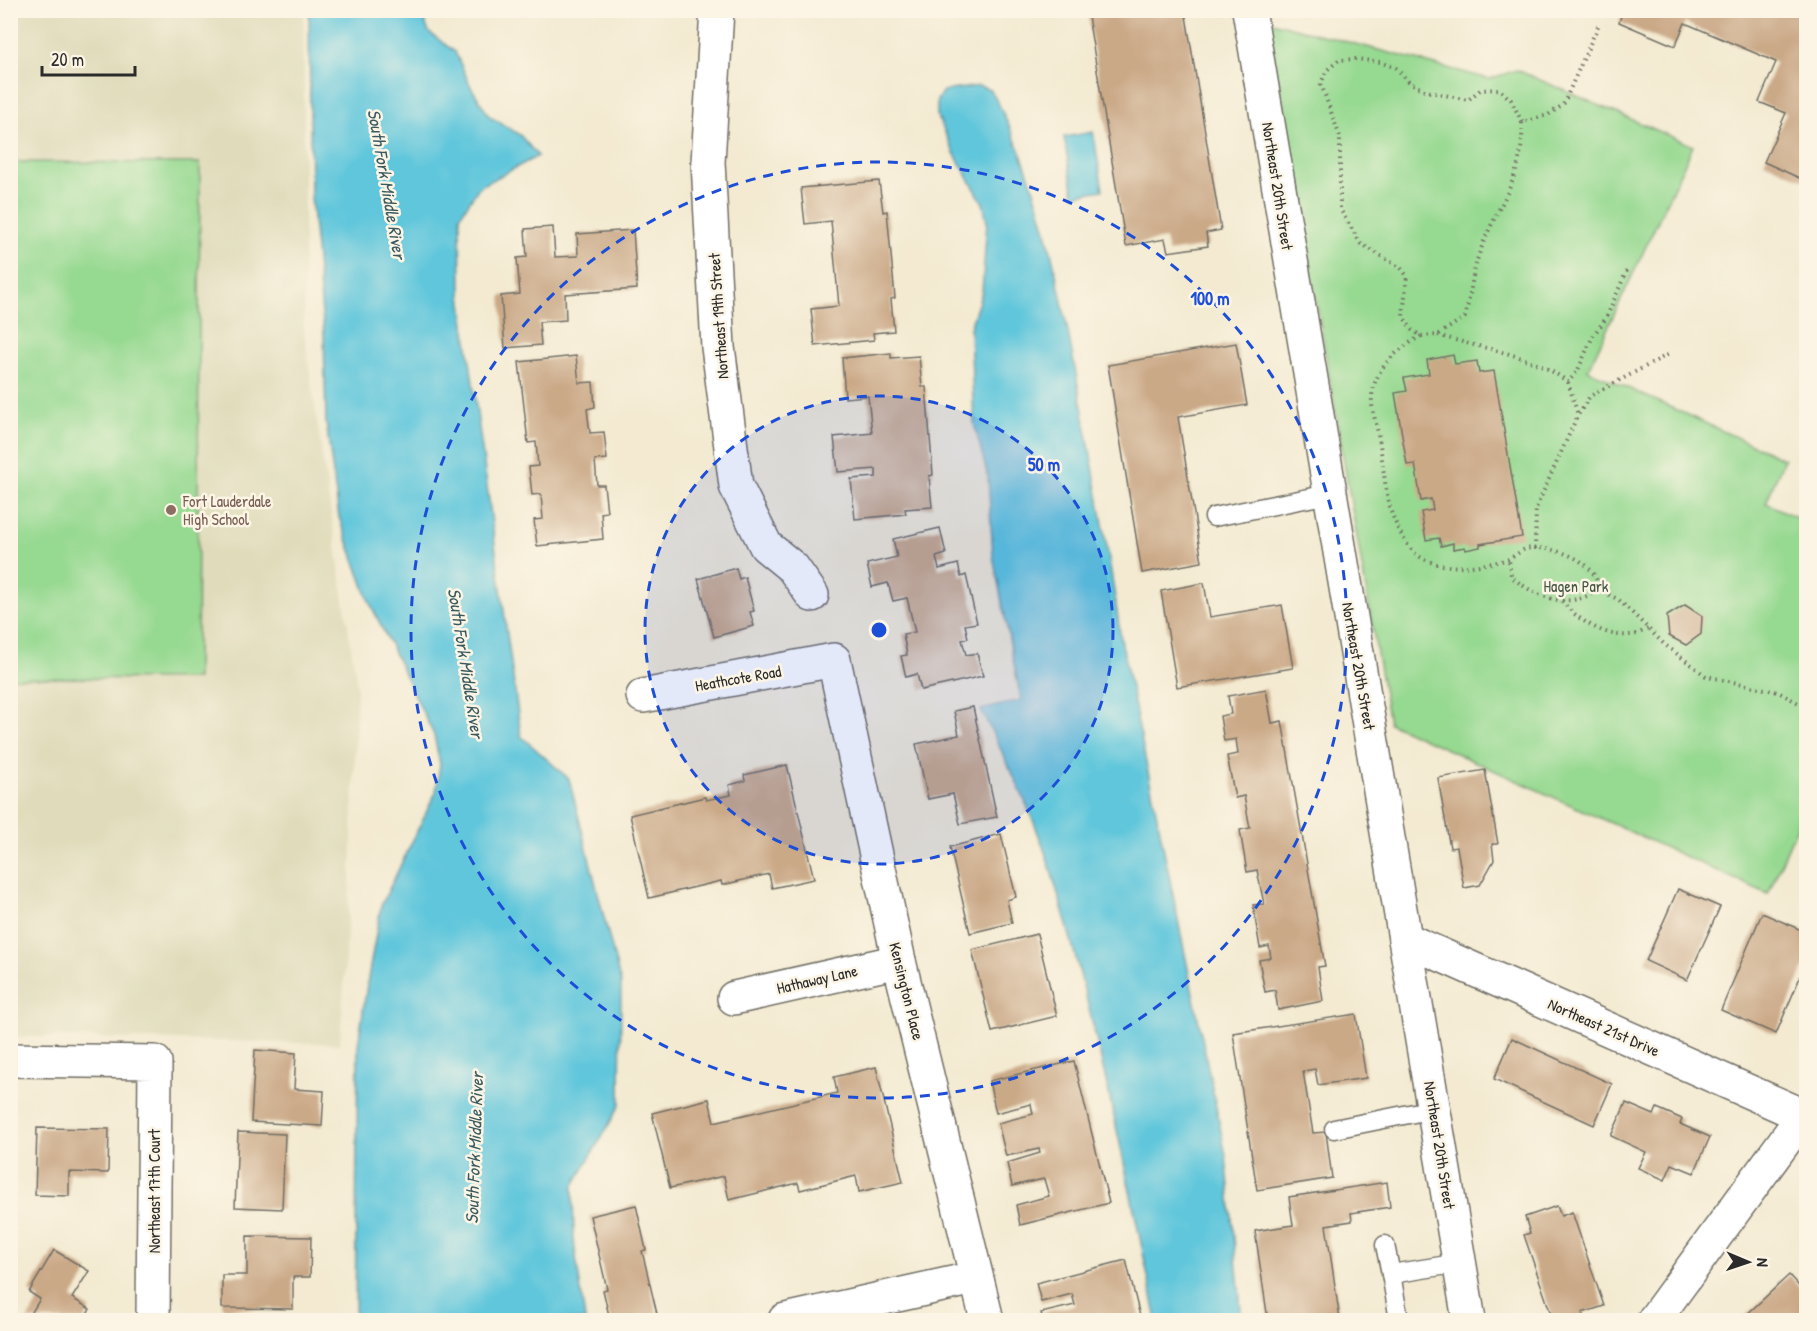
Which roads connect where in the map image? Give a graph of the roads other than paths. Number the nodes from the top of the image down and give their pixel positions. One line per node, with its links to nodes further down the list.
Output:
1 (717, 10): 5 (street, Northeast 19th Street)
2 (1249, 10): 3 (street, Northeast 20th Street)
3 (1329, 494): 4 (lane); 8 (street, Northeast 20th Street)
4 (1214, 517)
5 (812, 595)
6 (834, 660): 7 (street, Heathcote Road); 9 (street, Kensington Place)
7 (642, 696)
8 (1405, 939): 12 (street, Northeast 20th Street); 13 (street, Northeast 21st Drive)
9 (899, 961): 10 (street, Hathaway Lane); 18 (street, Kensington Place)
10 (734, 998)
11 (10, 1060): 20 (street, Northeast 17th Court)
12 (1434, 1109): 14 (lane); 16 (street, Northeast 20th Street)
13 (1805, 1114): 24 (street)
14 (1334, 1129)
15 (1385, 1245): 17 (lane)
16 (1460, 1263): 17 (lane); 23 (street, Northeast 20th Street)
17 (1391, 1274): 19 (lane)
18 (975, 1278): 21 (street); 22 (street, Kensington Place)
19 (1398, 1314)
20 (153, 1320)
21 (785, 1320)
22 (987, 1320)
23 (1469, 1320)
24 (1654, 1320)

